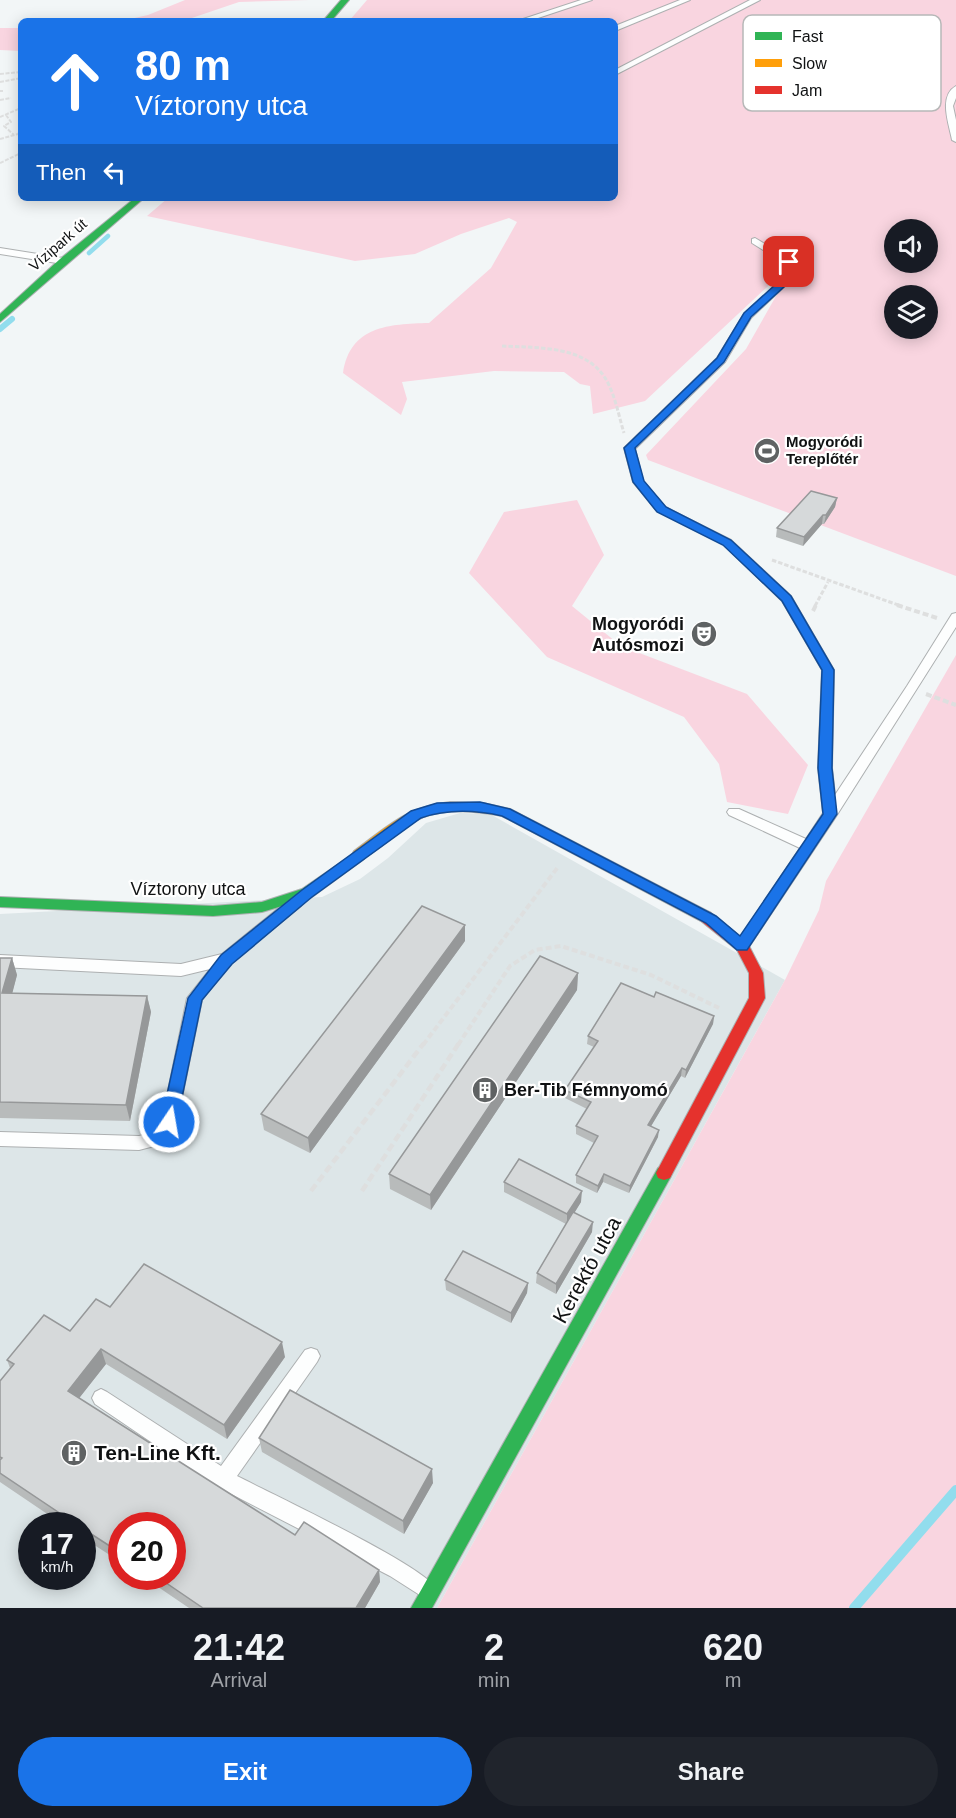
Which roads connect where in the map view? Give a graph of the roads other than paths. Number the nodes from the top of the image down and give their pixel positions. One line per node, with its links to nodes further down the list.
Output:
1 (345, 0): 5 (street)
2 (588, 0): 6 (lane)
3 (686, 0): 7 (lane)
4 (756, 0): 8 (lane)
5 (330, 18)
6 (531, 18)
7 (618, 28)
8 (618, 71)
9 (956, 88): 10 (lane)
10 (956, 141)
11 (136, 201): 14 (street, Vízipark út)
12 (755, 241): 18 (lane)
13 (0, 251): 14 (lane)
14 (63, 261): 15 (street, Vízipark út)
15 (0, 319)
16 (953, 622): 18 (lane)
17 (735, 812): 19 (lane)
18 (830, 814): 19 (lane)
19 (809, 846): 22 (lane)
20 (307, 893): 21 (street, Víztorony utca); 22 (street, Víztorony utca); 23 (lane)
21 (0, 902)
22 (742, 946): 29 (street, Kerektó utca)
23 (226, 959): 24 (lane); 25 (lane)
24 (0, 961)
25 (0, 1139)
26 (311, 1356): 28 (lane)
27 (101, 1398): 28 (lane)
28 (223, 1479): 29 (lane)
29 (426, 1600)

